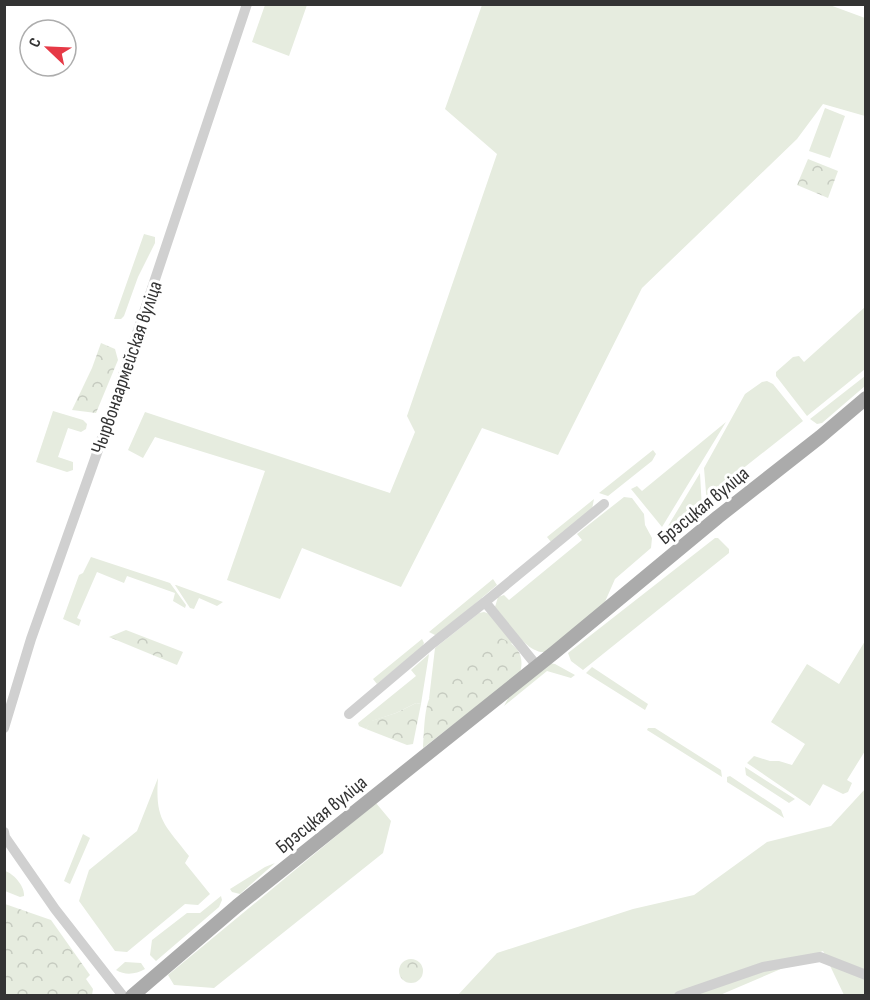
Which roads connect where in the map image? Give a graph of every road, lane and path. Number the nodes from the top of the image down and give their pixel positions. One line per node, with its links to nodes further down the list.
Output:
1 (247, 4): 7 (street, Чырвонаармейская вуліца)
2 (866, 398): 5 (main road, Брэсцкая вуліца)
3 (604, 504): 4 (street)
4 (485, 602): 5 (street); 6 (street)
5 (537, 666): 11 (main road, Брэсцкая вуліца)
6 (349, 714)
7 (4, 728)
8 (4, 832): 10 (street)
9 (866, 975): 12 (street)
10 (123, 996)
11 (132, 996)
12 (679, 996)

